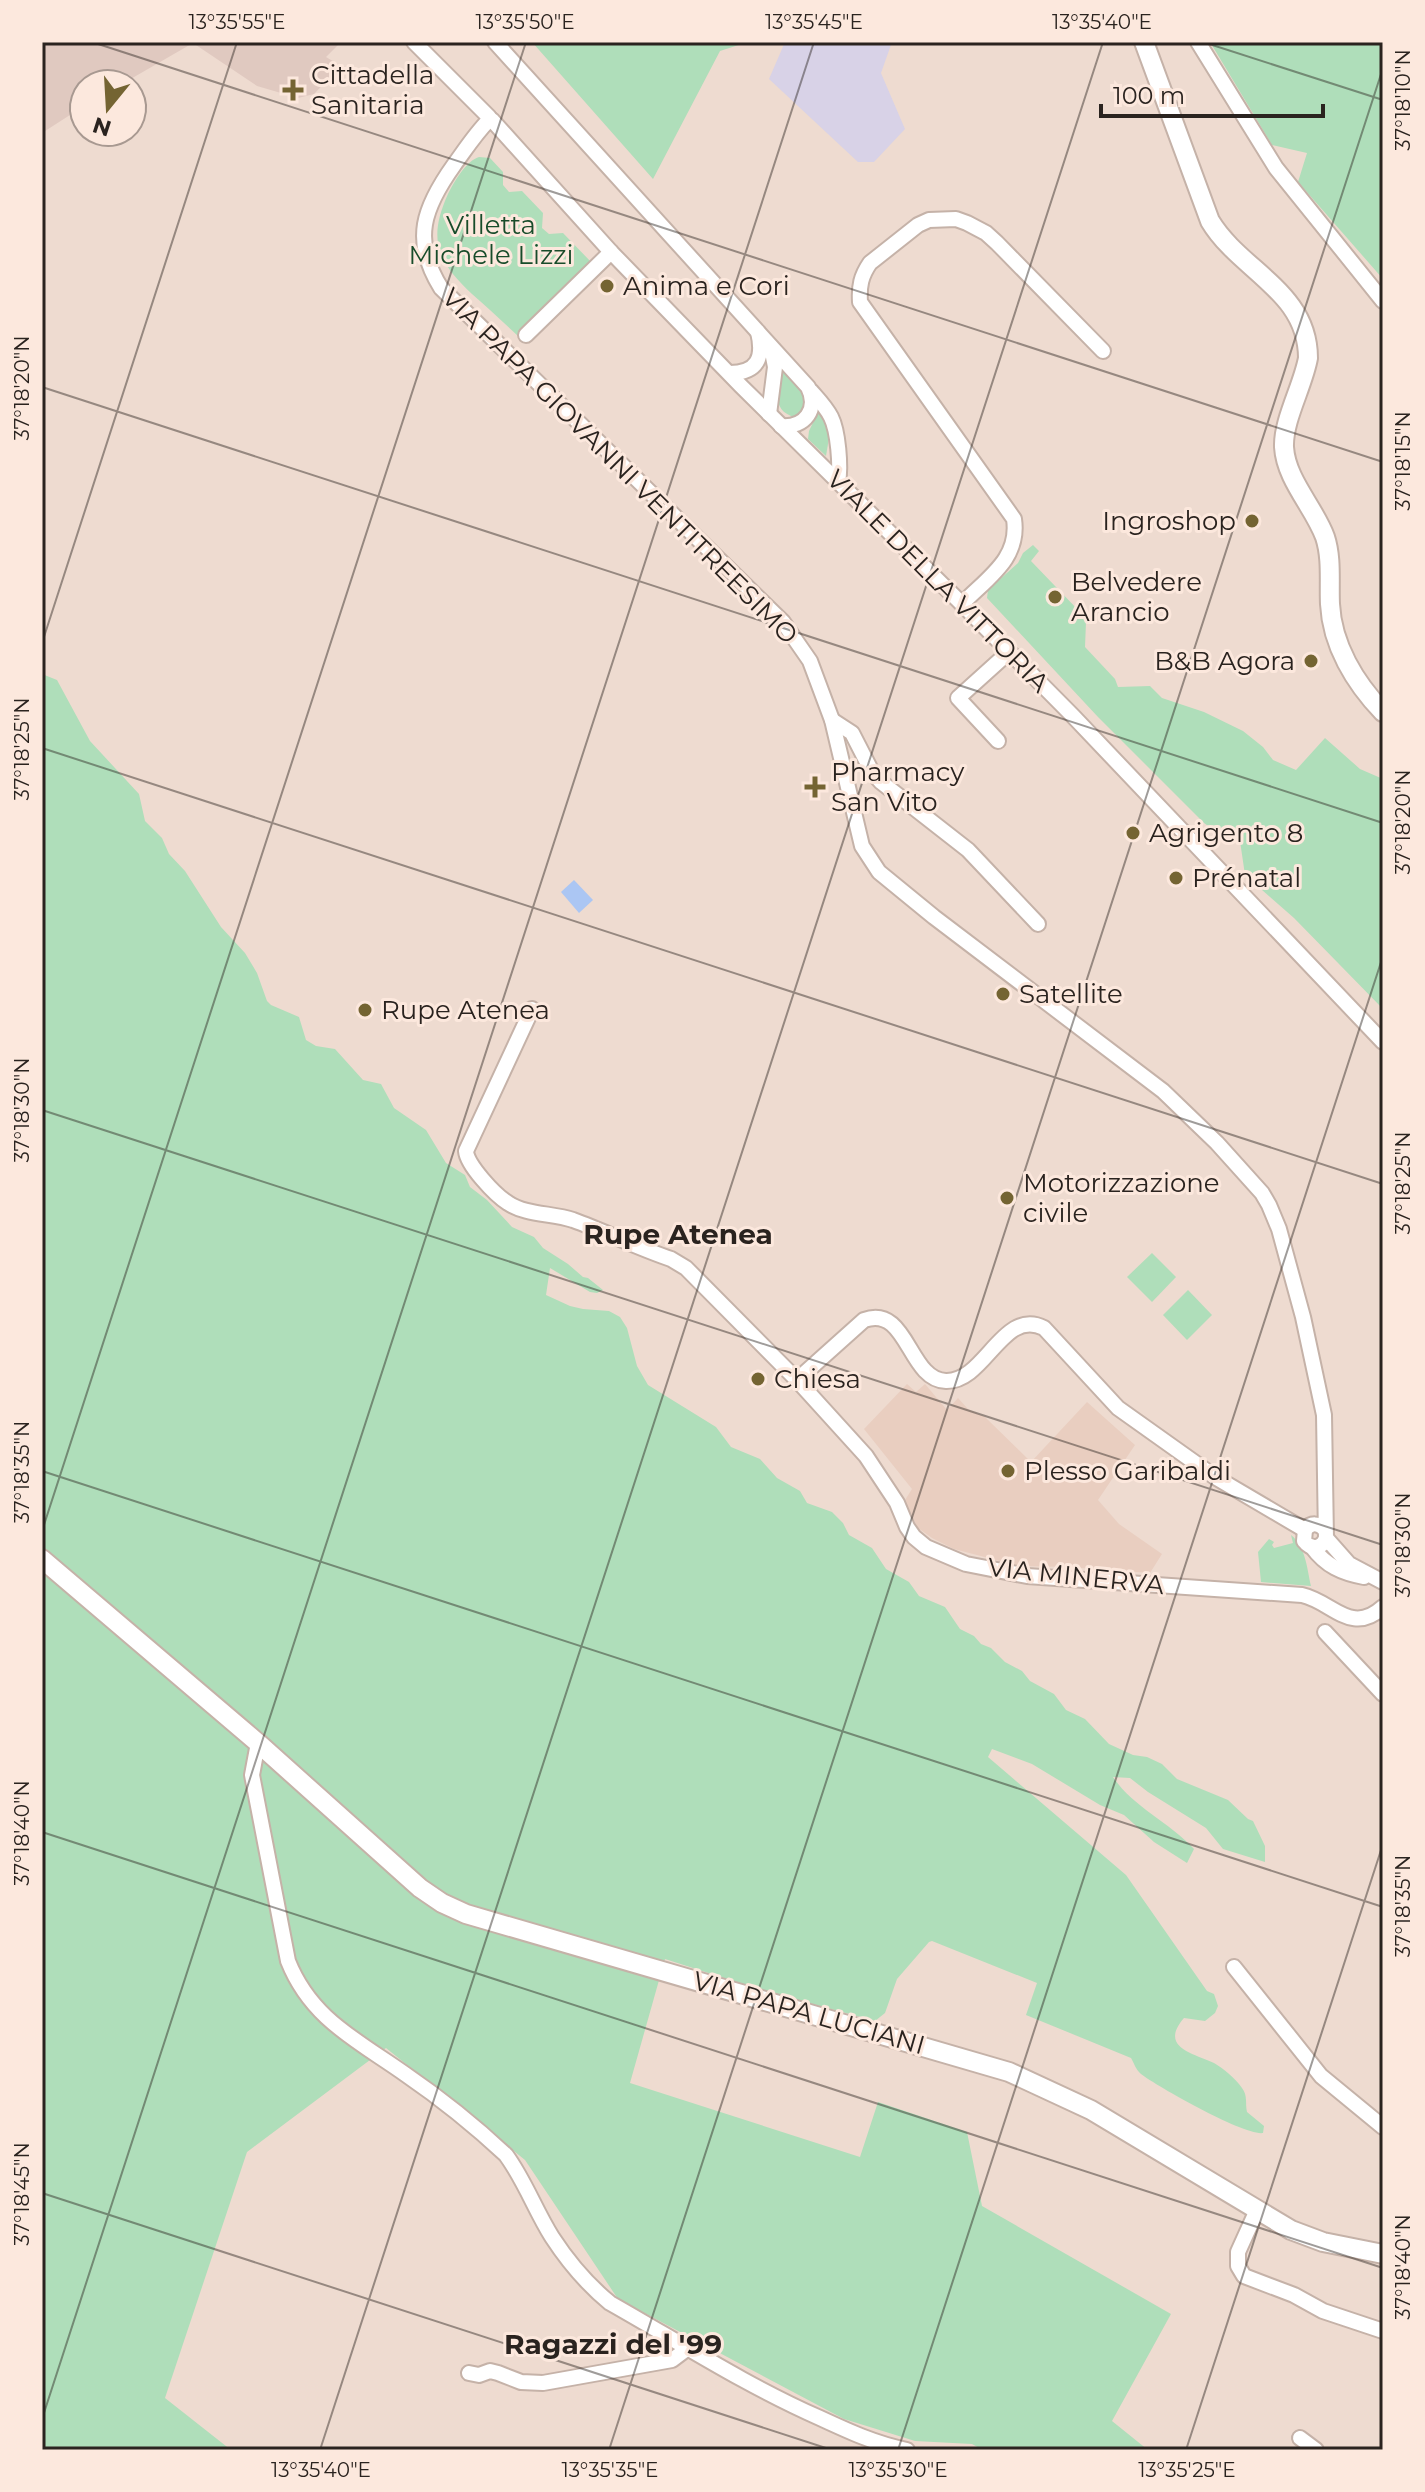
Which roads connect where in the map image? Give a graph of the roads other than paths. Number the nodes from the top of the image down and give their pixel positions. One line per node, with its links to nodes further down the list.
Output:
1 (414, 42): 5 (street, VIALE DELLA VITTORIA)
2 (495, 42): 8 (street)
3 (1144, 42): 19 (street)
4 (1198, 42): 7 (street)
5 (490, 119): 6 (street, VIALE DELLA VITTORIA); 20 (street, VIA PAPA GIOVANNI VENTITREESIMO)
6 (611, 252): 9 (street); 12 (street, VIALE DELLA VITTORIA)
7 (1383, 301)
8 (757, 332): 10 (street); 12 (street)
9 (526, 335)
10 (770, 346): 13 (street); 14 (street)
11 (1103, 351): 17 (street)
12 (730, 373): 14 (street, VIALE DELLA VITTORIA)
13 (808, 387): 15 (street); 16 (street)
14 (769, 414): 15 (street, VIALE DELLA VITTORIA)
15 (781, 426): 16 (street, VIALE DELLA VITTORIA)
16 (838, 482): 17 (street, VIALE DELLA VITTORIA)
17 (962, 604): 18 (street, VIALE DELLA VITTORIA)
18 (1009, 652): 21 (street); 24 (street, VIALE DELLA VITTORIA)
19 (1383, 712)
20 (832, 720): 22 (street); 26 (street, VIA PAPA GIOVANNI VENTITREESIMO)
21 (998, 741)
22 (1038, 924)
23 (532, 1009): 25 (street, VIA MINERVA)
24 (1383, 1042)
25 (797, 1380): 27 (street); 32 (street, VIA MINERVA)
26 (1324, 1494): 27 (street); 28 (street, VIA PAPA GIOVANNI VENTITREESIMO)
27 (1306, 1528): 28 (street); 29 (street)
28 (1326, 1534): 29 (street); 31 (street)
29 (1312, 1547): 31 (street)
30 (42, 1559): 35 (street, VIA PAPA LUCIANI)
31 (1378, 1580)
32 (1383, 1607)
33 (1325, 1632): 34 (street)
34 (1383, 1694)
35 (258, 1743): 38 (street, VIA PAPA LUCIANI); 41 (street)
36 (1234, 1967): 37 (street)
37 (1383, 2127)
38 (1257, 2210): 39 (street, VIA PAPA LUCIANI); 40 (street)
39 (1383, 2254)
40 (1383, 2331)
41 (688, 2348): 42 (street); 44 (street)
42 (469, 2373)
43 (1300, 2438): 45 (street)
44 (907, 2450)
45 (1316, 2450)

